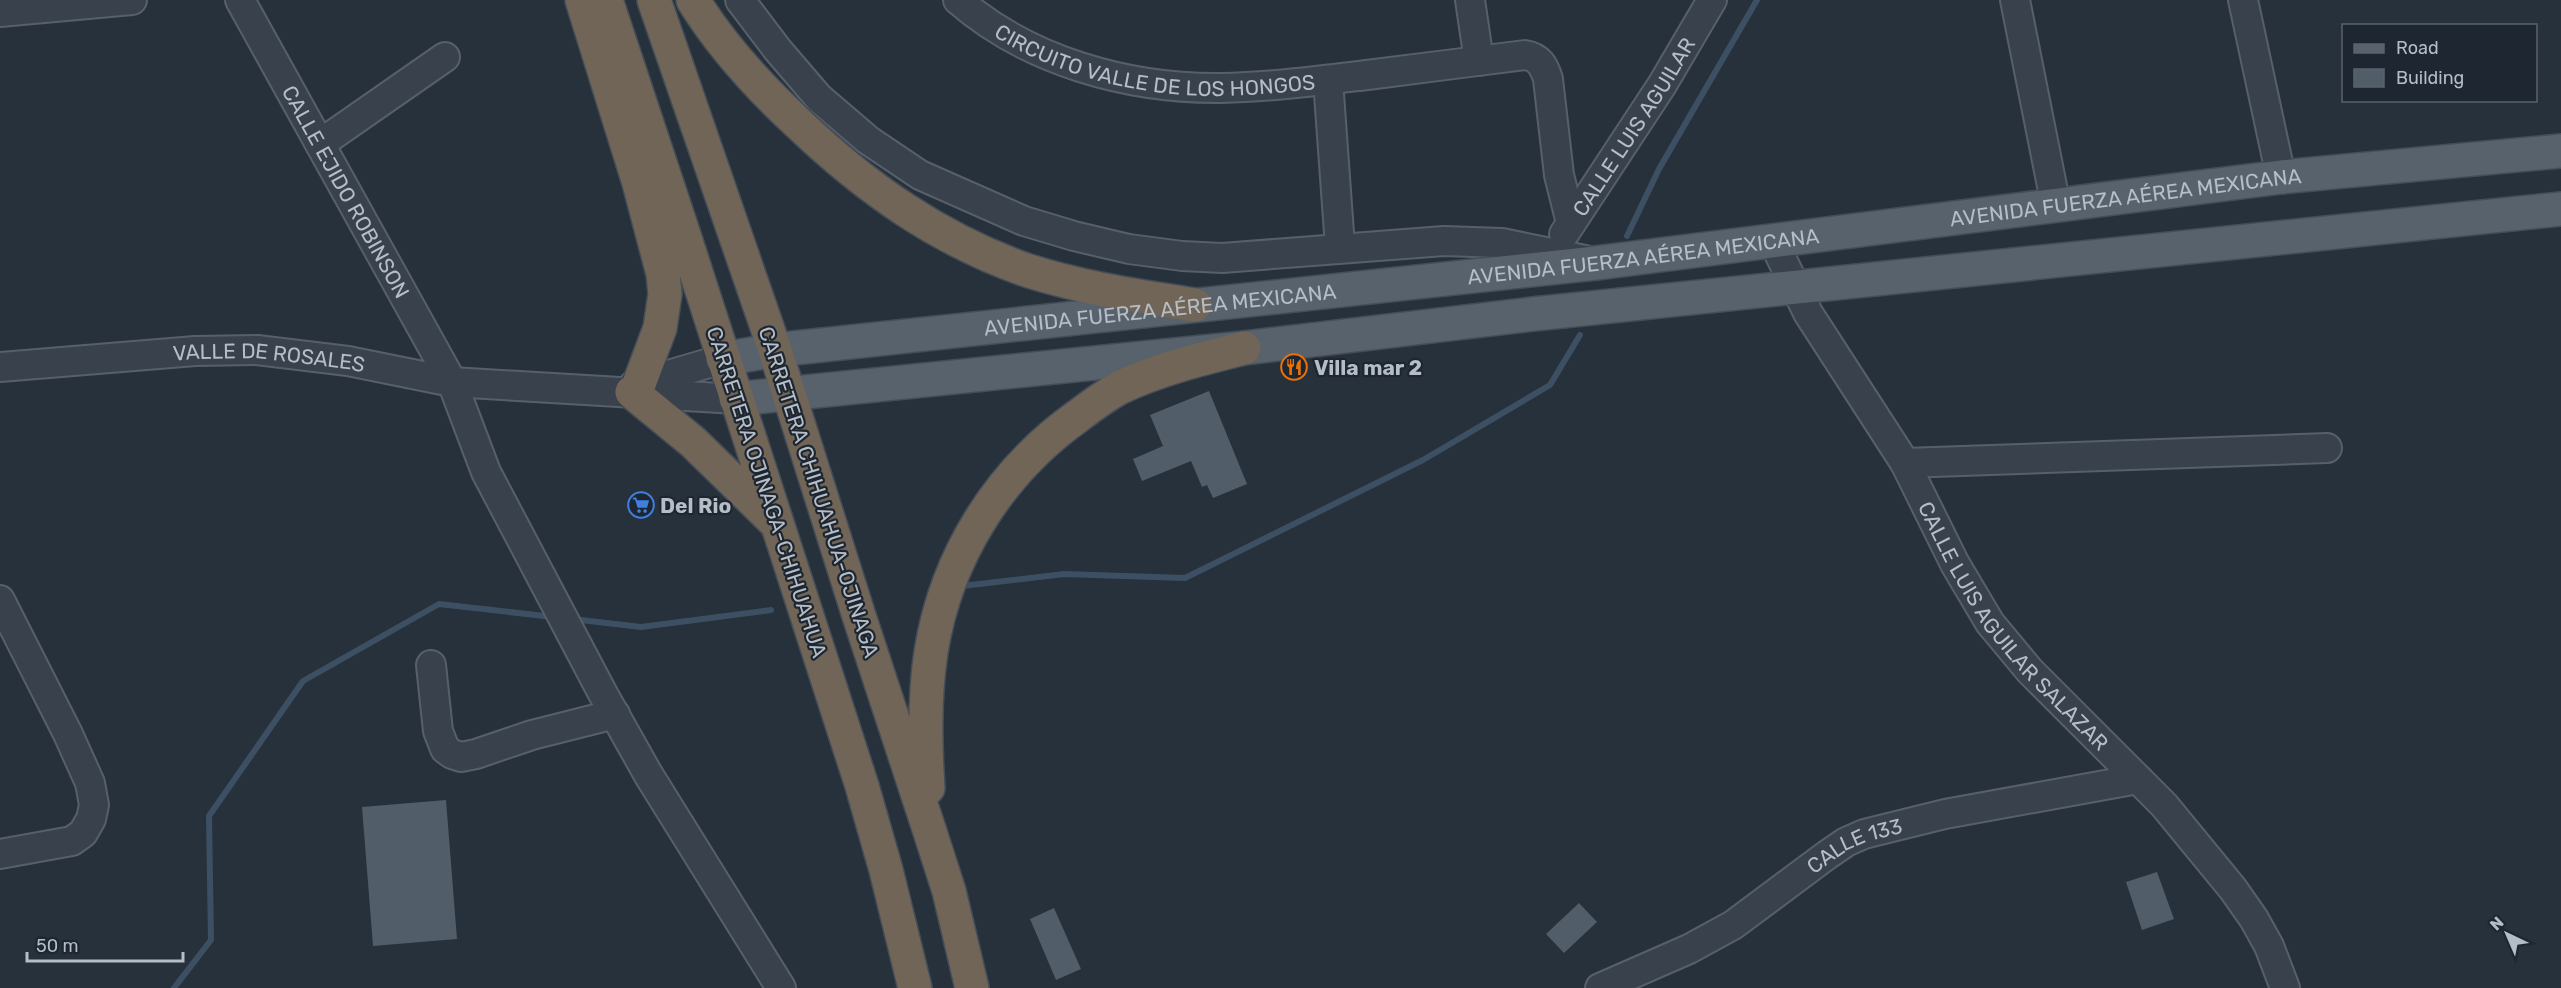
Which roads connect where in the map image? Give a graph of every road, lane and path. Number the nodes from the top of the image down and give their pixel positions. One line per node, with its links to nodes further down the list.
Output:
1 (132, 0): 13 (street)
2 (240, 0): 17 (street, CALLE EJIDO ROBINSON)
3 (582, 0): 34 (highway)
4 (606, 0): 31 (highway, CARRETERA OJINAGA-CHIHUAHUA)
5 (654, 0): 30 (highway, CARRETERA CHIHUAHUA-OJINAGA)
6 (693, 0): 28 (highway)
7 (740, 0): 24 (street)
8 (958, 0): 16 (street, CIRCUITO VALLE DE LOS HONGOS)
9 (1470, 0): 15 (street)
10 (1712, 0): 22 (street, CALLE LUIS AGUILAR)
11 (2016, 0): 20 (street)
12 (2243, 0): 19 (street)
13 (0, 12)
14 (445, 57): 17 (street)
15 (1479, 61): 16 (street, CIRCUITO VALLE DE LOS HONGOS); 22 (street, CIRCUITO VALLE DE LOS HONGOS)
16 (1328, 80): 24 (street, CIRCUITO VALLE DE LOS HONGOS)
17 (320, 144): 33 (street, CALLE EJIDO ROBINSON)
18 (2561, 151): 19 (main road, AVENIDA FUERZA AÉREA MEXICANA)
19 (2282, 177): 20 (main road, AVENIDA FUERZA AÉREA MEXICANA)
20 (2056, 206): 23 (main road, AVENIDA FUERZA AÉREA MEXICANA)
21 (2561, 209): 27 (main road, AVENIDA FUERZA AÉREA MEXICANA)
22 (1571, 223): 25 (street, CALLE LUIS AGUILAR)
23 (1773, 241): 26 (main road, AVENIDA FUERZA AÉREA MEXICANA); 27 (street, CALLE LUIS AGUILAR SALAZAR)
24 (1340, 247): 25 (street)
25 (1550, 252): 26 (street)
26 (1596, 263): 28 (main road, AVENIDA FUERZA AÉREA MEXICANA)
27 (1796, 287): 29 (main road, AVENIDA FUERZA AÉREA MEXICANA); 38 (street, CALLE LUIS AGUILAR SALAZAR)
28 (1195, 305): 30 (main road, AVENIDA FUERZA AÉREA MEXICANA)
29 (1244, 348): 35 (main road, AVENIDA FUERZA AÉREA MEXICANA); 44 (highway)
30 (775, 350): 31 (main road, AVENIDA FUERZA AÉREA MEXICANA); 35 (highway, CARRETERA CHIHUAHUA-OJINAGA)
31 (723, 358): 34 (street); 36 (highway, CARRETERA OJINAGA-CHIHUAHUA)
32 (0, 367): 33 (street, VALLE DE ROSALES)
33 (452, 382): 34 (street, VALLE DE ROSALES); 42 (street, CALLE EJIDO ROBINSON)
34 (629, 389): 36 (street, VALLE DE ROSALES); 39 (highway)
35 (787, 392): 36 (main road, AVENIDA FUERZA AÉREA MEXICANA); 44 (highway, CARRETERA CHIHUAHUA-OJINAGA)
36 (736, 399): 39 (highway, CARRETERA OJINAGA-CHIHUAHUA)
37 (2327, 448): 38 (street)
38 (1905, 463): 43 (street, CALLE LUIS AGUILAR SALAZAR)
39 (776, 522): 47 (highway, CARRETERA OJINAGA-CHIHUAHUA)
40 (0, 600): 45 (street)
41 (431, 664): 42 (street)
42 (615, 714): 46 (street, CALLE EJIDO ROBINSON)
43 (2138, 779): 49 (street, CALLE 133); 50 (street, CALLE LUIS AGUILAR SALAZAR)
44 (930, 832): 48 (highway, CARRETERA CHIHUAHUA-OJINAGA)
45 (0, 854)
46 (782, 988)
47 (915, 988)
48 (972, 988)
49 (1600, 988)
50 (2285, 988)

